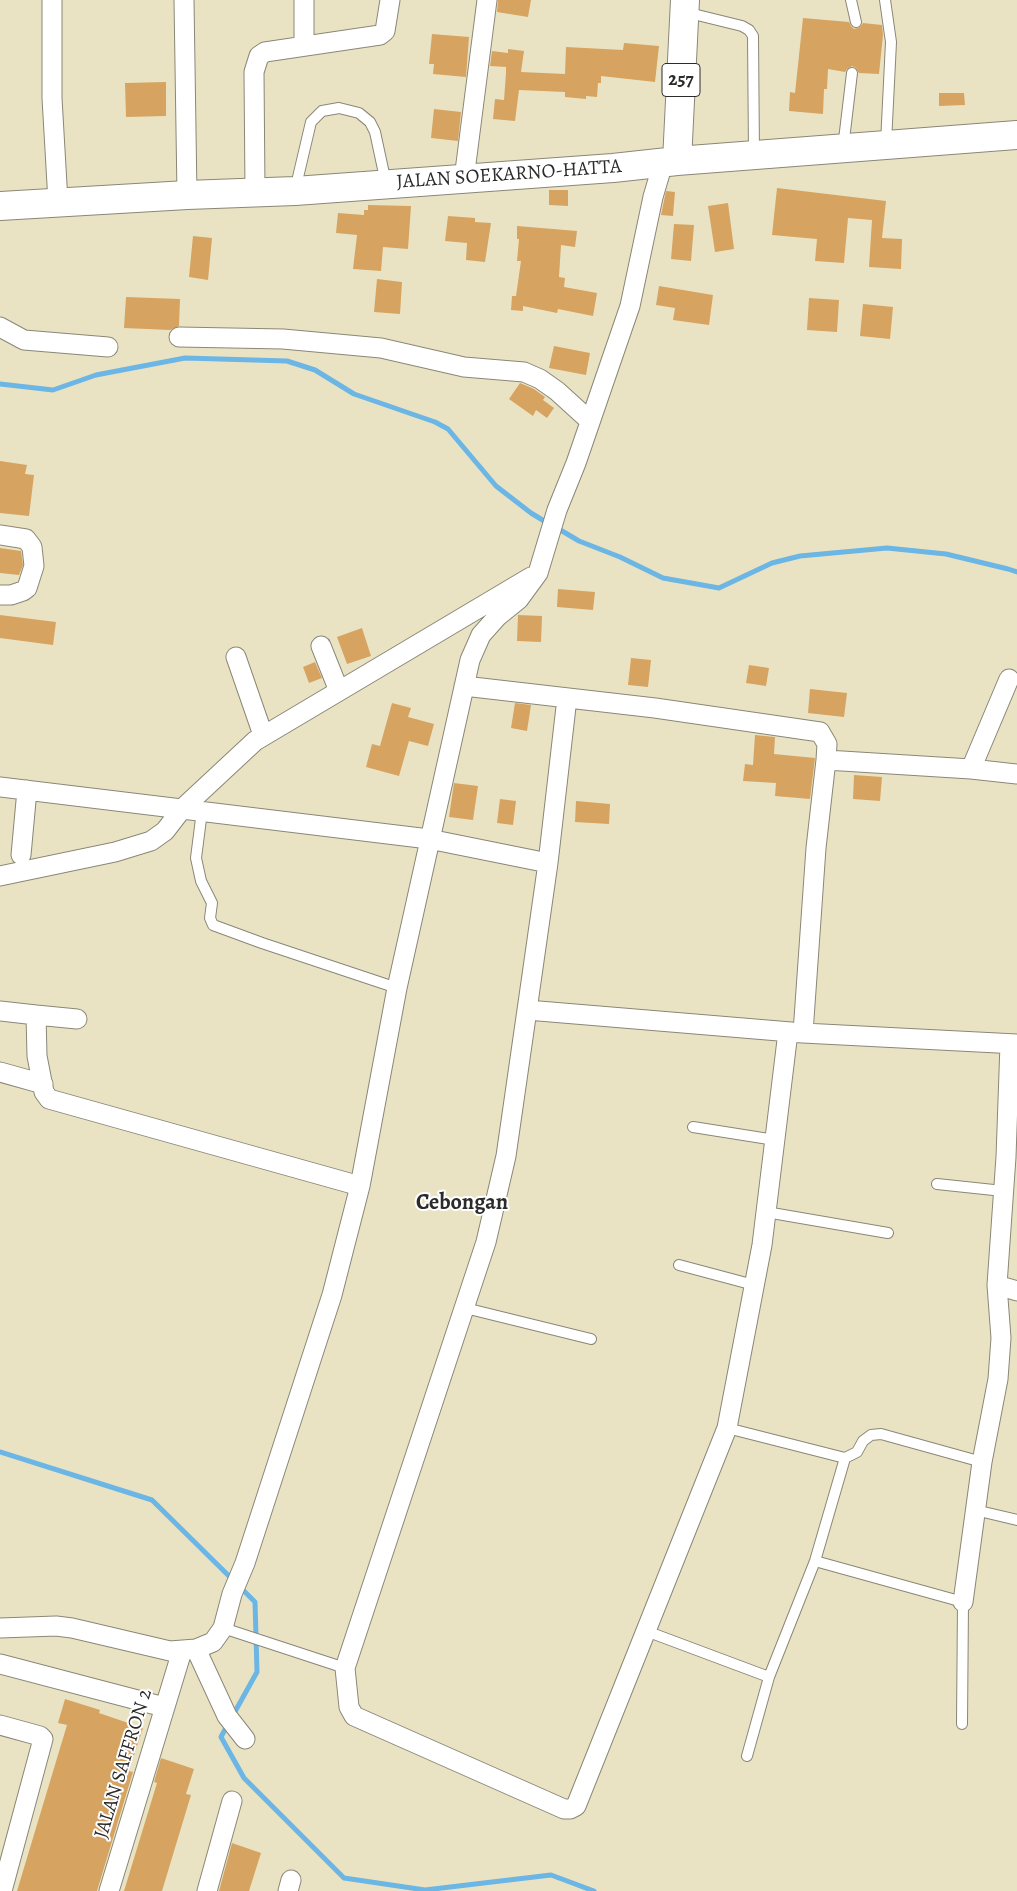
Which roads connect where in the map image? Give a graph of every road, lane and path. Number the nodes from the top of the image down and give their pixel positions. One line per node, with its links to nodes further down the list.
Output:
1 (52, 0): 22 (street)
2 (184, 0): 21 (street)
3 (304, 0): 10 (street)
4 (390, 0): 10 (street)
5 (488, 0): 17 (street)
6 (852, 0): 9 (lane)
7 (886, 0): 13 (lane)
8 (685, 6): 15 (lane); 16 (main road, 257)
9 (856, 22)
10 (304, 46): 20 (street)
11 (852, 73): 14 (lane)
12 (1017, 135): 13 (main road, JALAN SOEKARNO-HATTA)
13 (886, 145): 14 (main road, JALAN SOEKARNO-HATTA)
14 (843, 149): 15 (main road, JALAN SOEKARNO-HATTA)
15 (754, 156): 16 (main road, JALAN SOEKARNO-HATTA)
16 (670, 162): 17 (main road, JALAN SOEKARNO-HATTA); 27 (street)
17 (464, 179): 18 (main road, JALAN SOEKARNO-HATTA)
18 (387, 184): 19 (main road, JALAN SOEKARNO-HATTA); 19 (lane)
19 (295, 191): 20 (main road, JALAN SOEKARNO-HATTA)
20 (255, 192): 21 (main road, JALAN SOEKARNO-HATTA)
21 (187, 195): 22 (main road, JALAN SOEKARNO-HATTA)
22 (58, 202): 23 (main road, JALAN SOEKARNO-HATTA)
23 (0, 206)
24 (0, 327): 26 (street)
25 (178, 337): 27 (street)
26 (108, 347)
27 (590, 421): 29 (street)
28 (0, 535): 30 (street)
29 (538, 573): 34 (street); 35 (street)
30 (0, 595)
31 (321, 646): 35 (street)
32 (236, 657): 37 (street)
33 (1009, 679): 39 (street)
34 (464, 686): 36 (street); 45 (street)
35 (339, 691): 37 (street)
36 (567, 698): 38 (street); 47 (street)
37 (263, 735): 43 (street)
38 (826, 760): 39 (street); 54 (street)
39 (971, 769): 40 (street)
40 (1017, 774)
41 (0, 787): 42 (street)
42 (27, 790): 43 (street); 46 (street)
43 (182, 809): 44 (street); 48 (street)
44 (202, 811): 45 (street); 49 (lane)
45 (430, 839): 47 (street); 49 (street)
46 (22, 855)
47 (548, 863): 50 (street)
48 (0, 876)
49 (397, 988): 61 (street)
50 (528, 1010): 54 (street); 69 (street)
51 (0, 1012): 52 (street)
52 (36, 1015): 53 (street); 57 (street)
53 (77, 1019)
54 (795, 1033): 55 (street); 59 (street)
55 (1013, 1044): 62 (street)
56 (0, 1072): 57 (street)
57 (43, 1084): 61 (street)
58 (693, 1127): 59 (lane)
59 (775, 1140): 63 (street)
60 (937, 1184): 62 (lane)
61 (360, 1186): 79 (street)
62 (1004, 1191): 67 (street)
63 (766, 1212): 64 (lane); 66 (street)
64 (888, 1233)
65 (679, 1266): 66 (lane)
66 (754, 1284): 71 (street)
67 (997, 1285): 68 (street); 73 (street)
68 (1017, 1291)
69 (465, 1308): 70 (lane); 83 (street)
70 (591, 1339)
71 (727, 1428): 72 (lane); 80 (street)
72 (845, 1458): 73 (lane); 76 (lane)
73 (982, 1462): 74 (street)
74 (975, 1510): 75 (lane); 77 (street)
75 (1017, 1520)
76 (815, 1561): 77 (lane); 84 (lane)
77 (963, 1602): 86 (lane)
78 (0, 1628): 81 (street)
79 (223, 1628): 81 (street); 83 (lane)
80 (646, 1631): 83 (street); 84 (lane)
81 (189, 1650): 85 (street, JALAN SAFFRON 2); 88 (street)
82 (0, 1664): 85 (street)
83 (345, 1668)
84 (769, 1677): 89 (lane)
85 (164, 1707): 92 (street, JALAN SAFFRON 2)
86 (962, 1724)
87 (0, 1725): 91 (street)
88 (236, 1728)
89 (747, 1756)
90 (232, 1800): 93 (street)
91 (2, 1887)
92 (109, 1891)
93 (207, 1891)

